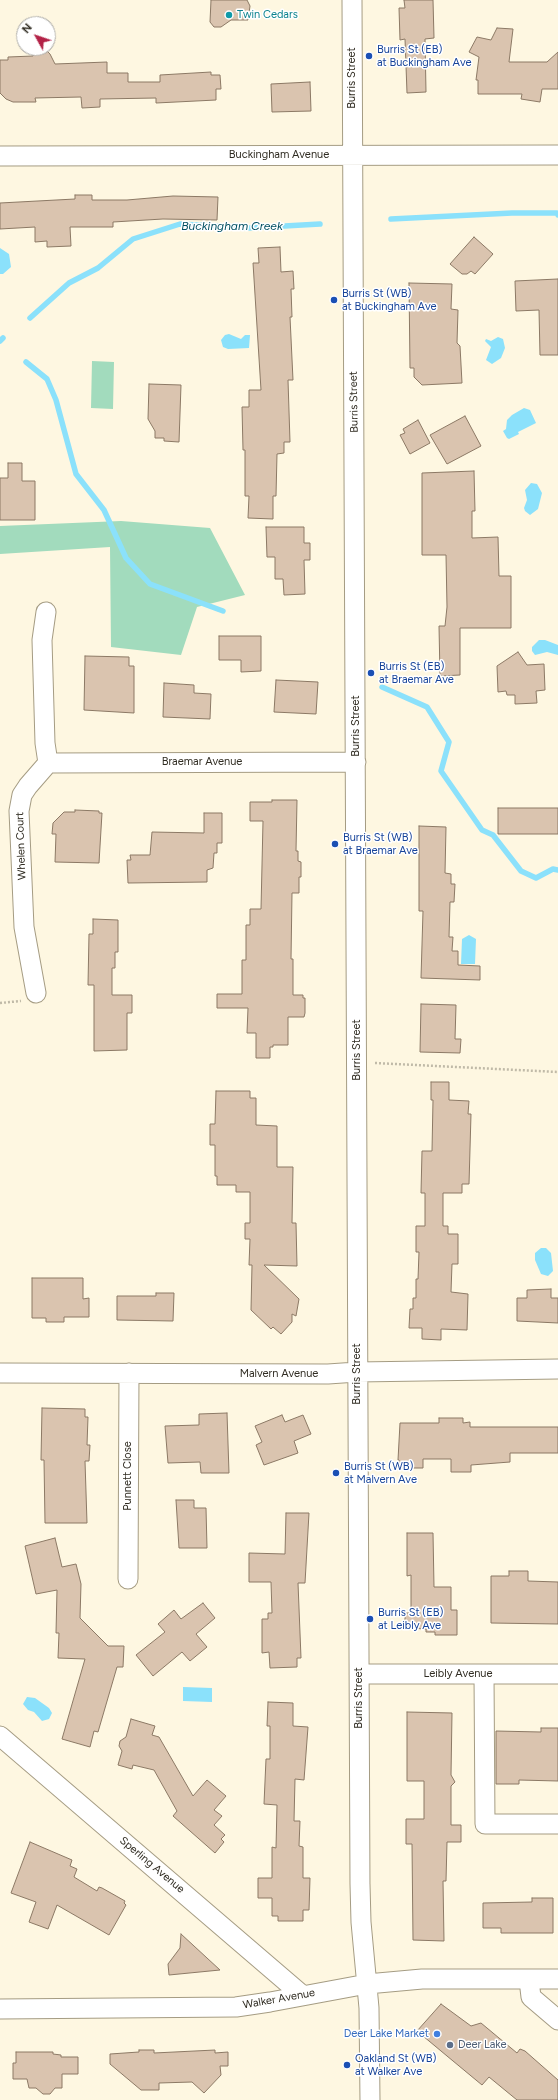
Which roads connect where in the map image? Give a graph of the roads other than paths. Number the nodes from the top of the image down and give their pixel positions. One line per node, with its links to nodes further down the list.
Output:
1 (352, 0): 2 (street, Burris Street)
2 (353, 154): 3 (street, Buckingham Avenue); 4 (street, Buckingham Avenue); 6 (street, Burris Street)
3 (558, 155)
4 (0, 156)
5 (46, 612): 7 (street)
6 (356, 762): 7 (street, Braemar Avenue); 10 (street, Burris Street)
7 (48, 763): 8 (street, Whelen Court)
8 (36, 993)
9 (558, 1369): 10 (street, Malvern Avenue)
10 (357, 1372): 12 (street, Malvern Avenue); 14 (street, Burris Street)
11 (0, 1373): 12 (street, Malvern Avenue)
12 (129, 1374): 13 (street, Punnett Close)
13 (128, 1579)
14 (359, 1674): 15 (street, Leibly Avenue); 21 (street, Burris Street)
15 (484, 1674): 16 (street, Leibly Avenue); 18 (street)
16 (558, 1674)
17 (0, 1736): 22 (street, Sperling Avenue)
18 (558, 1824)
19 (529, 1980): 20 (street, Walker Avenue); 21 (street, Walker Avenue); 24 (street)
20 (558, 1980)
21 (367, 1984): 22 (street, Walker Avenue); 25 (street, Burris Street)
22 (302, 1995): 23 (street, Walker Avenue)
23 (0, 2009)
24 (558, 2020)
25 (370, 2100)

